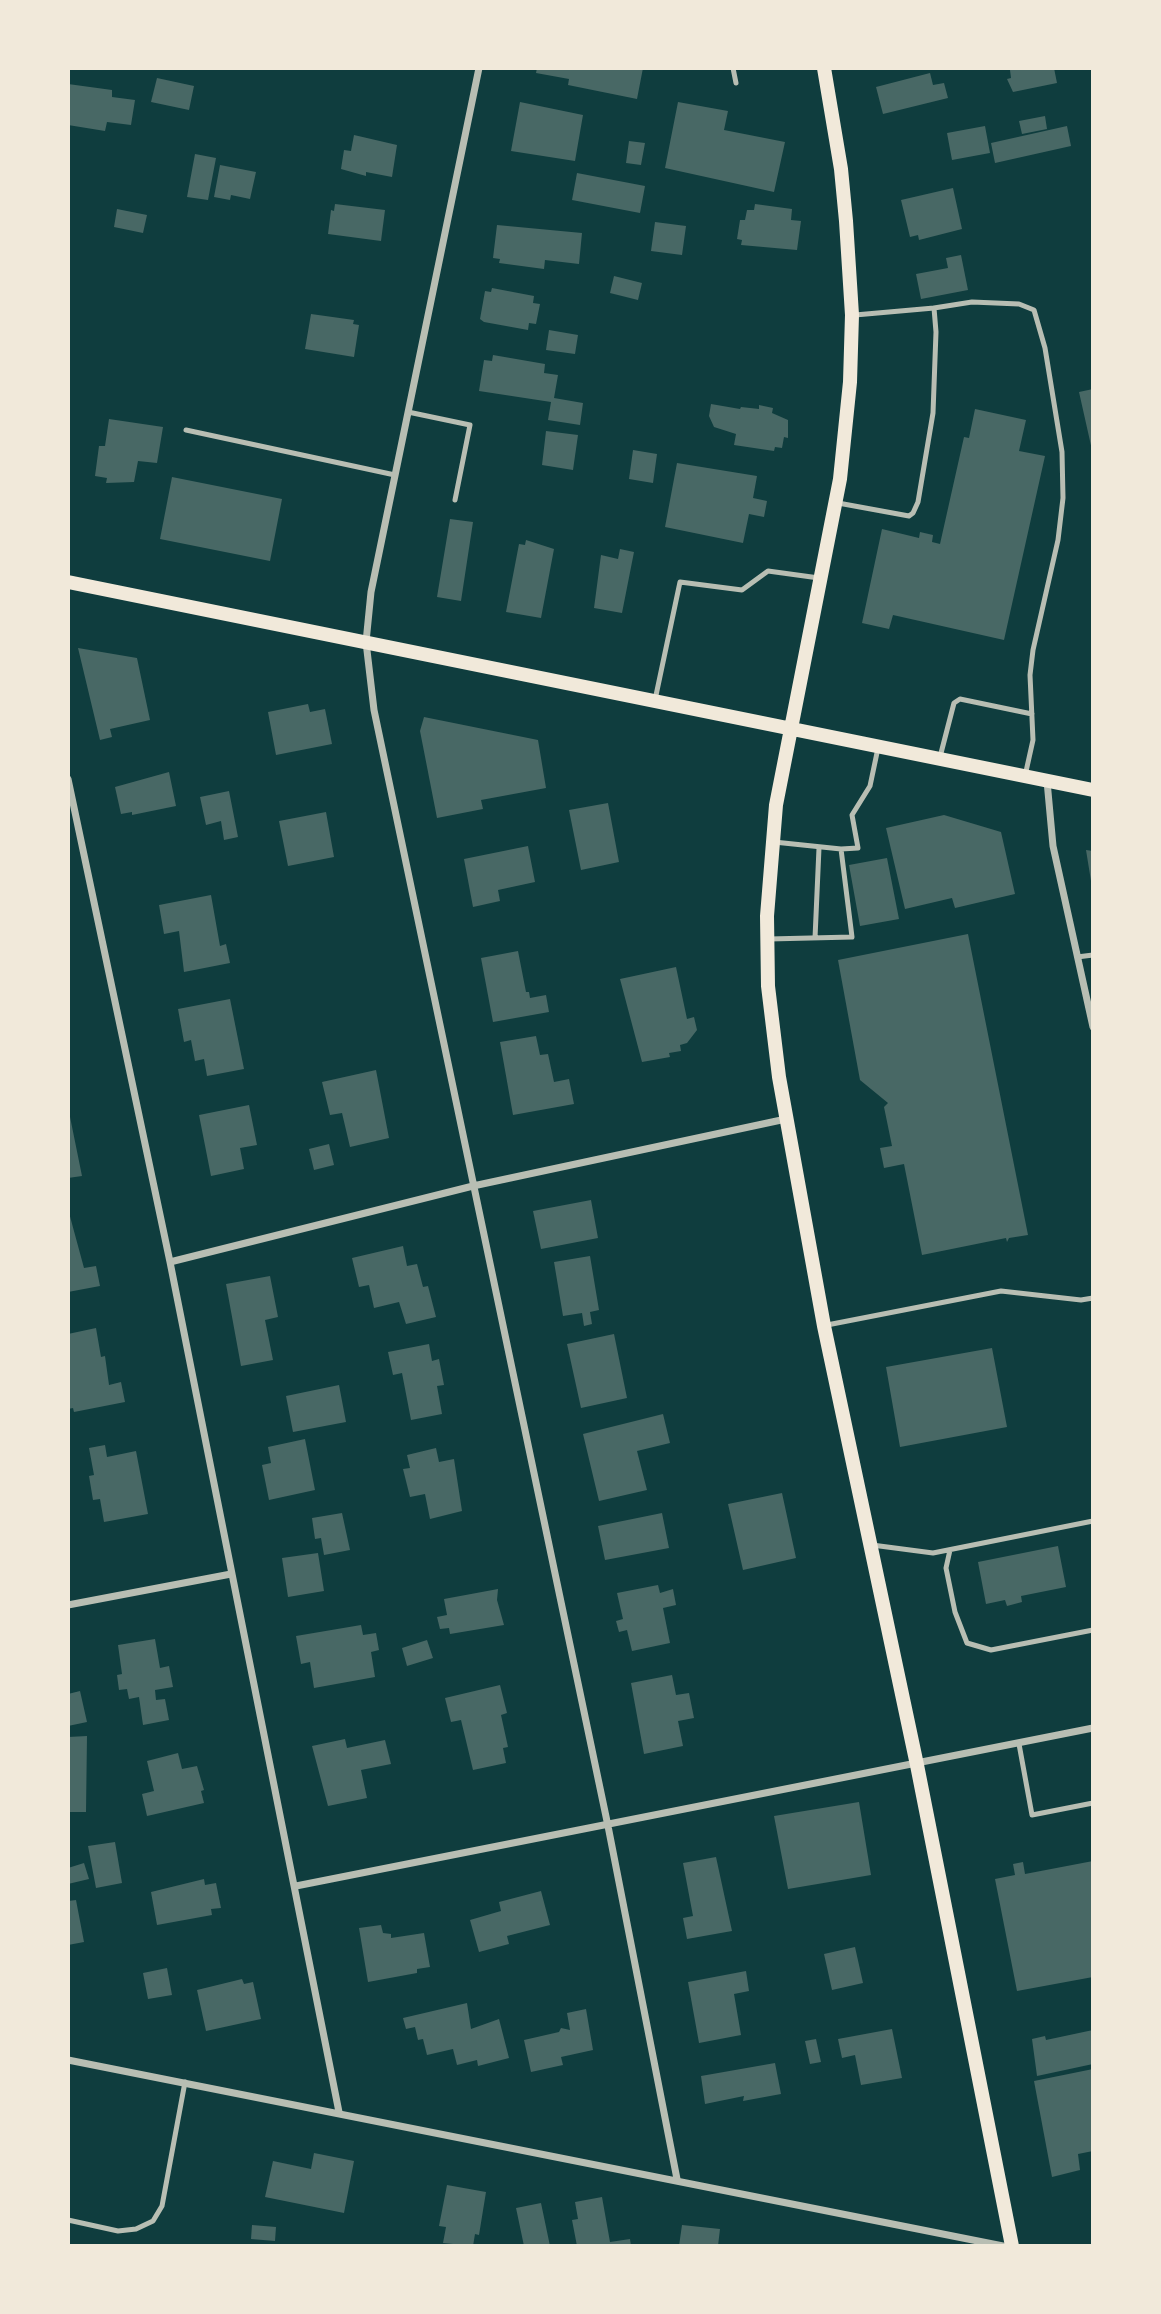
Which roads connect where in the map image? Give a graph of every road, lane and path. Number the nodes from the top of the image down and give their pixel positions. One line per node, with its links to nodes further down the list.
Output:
1 (479, 68): 7 (street)
2 (733, 68): 4 (lane)
3 (824, 68): 6 (main road)
4 (736, 83)
5 (934, 308): 6 (lane); 11 (lane); 16 (lane)
6 (852, 315): 11 (main road)
7 (408, 412): 9 (street); 10 (lane)
8 (186, 430): 9 (lane)
9 (395, 475): 14 (street)
10 (455, 500)
11 (835, 502): 12 (main road)
12 (821, 578): 15 (lane); 17 (main road)
13 (68, 582): 14 (main road)
14 (366, 642): 15 (main road); 33 (street)
15 (656, 700): 17 (main road)
16 (1032, 715): 19 (lane); 20 (lane)
17 (790, 727): 18 (main road); 24 (main road)
18 (879, 745): 19 (main road); 26 (lane)
19 (940, 758): 20 (main road)
20 (1025, 776): 22 (main road)
21 (68, 779): 34 (street)
22 (1048, 780): 23 (main road); 30 (street)
23 (1093, 790)
24 (772, 842): 25 (lane); 28 (main road)
25 (819, 848): 26 (lane); 27 (lane)
26 (841, 849): 27 (lane)
27 (814, 938): 28 (lane)
28 (766, 939): 32 (main road)
29 (1093, 955): 30 (lane)
30 (1077, 957): 31 (street)
31 (1093, 1027)
32 (787, 1119): 33 (street); 36 (main road)
33 (473, 1186): 34 (street); 47 (street)
34 (170, 1262): 40 (street)
35 (1093, 1298): 36 (lane)
36 (824, 1325): 38 (main road)
37 (1093, 1521): 39 (lane)
38 (870, 1544): 39 (lane); 45 (main road)
39 (950, 1550): 42 (lane)
40 (231, 1574): 41 (street); 48 (street)
41 (68, 1605)
42 (1093, 1630)
43 (1093, 1728): 44 (street)
44 (1019, 1744): 45 (street); 46 (lane)
45 (917, 1765): 47 (street); 55 (main road)
46 (1093, 1803)
47 (608, 1826): 48 (street); 52 (street)
48 (296, 1886): 51 (street)
49 (68, 2060): 50 (street)
50 (185, 2082): 51 (street); 53 (lane)
51 (339, 2112): 52 (street)
52 (677, 2179): 54 (street)
53 (68, 2220)
54 (1003, 2246)
55 (1012, 2246)

